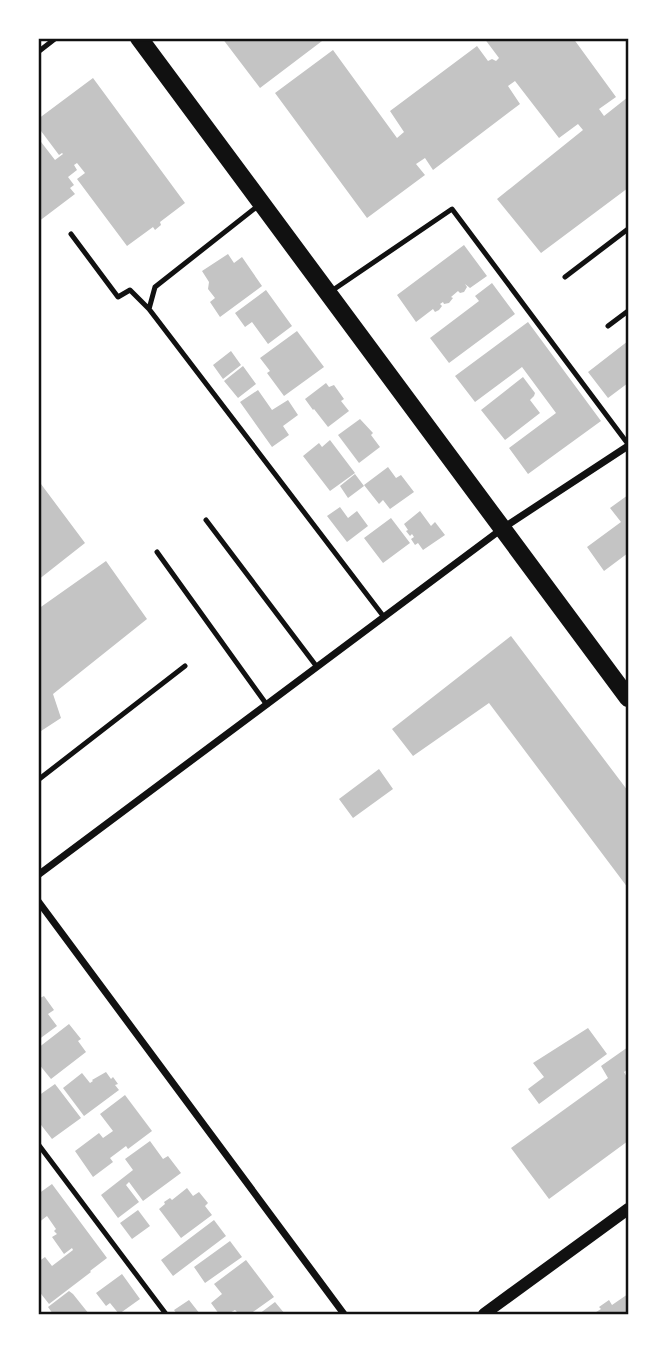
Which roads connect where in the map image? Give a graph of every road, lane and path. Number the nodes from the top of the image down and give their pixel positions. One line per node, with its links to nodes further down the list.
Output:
1 (56, 38): 3 (lane)
2 (146, 41): 4 (main road)
3 (38, 52)
4 (261, 204): 8 (main road); 9 (lane)
5 (628, 229): 7 (lane)
6 (71, 234): 9 (lane)
7 (565, 277)
8 (328, 293): 12 (lane); 14 (main road)
9 (149, 309): 16 (lane)
10 (628, 311): 11 (lane)
11 (608, 326)
12 (628, 445): 14 (street)
13 (206, 520): 18 (lane)
14 (503, 528): 16 (street); 19 (main road)
15 (157, 552): 20 (lane)
16 (384, 617): 18 (street)
17 (185, 666): 21 (lane)
18 (317, 667): 20 (street)
19 (628, 698)
20 (267, 705): 22 (street)
21 (38, 780)
22 (38, 875)
23 (38, 901): 27 (street)
24 (38, 1144): 26 (lane)
25 (628, 1209): 28 (street)
26 (166, 1314)
27 (344, 1314)
28 (485, 1314)

